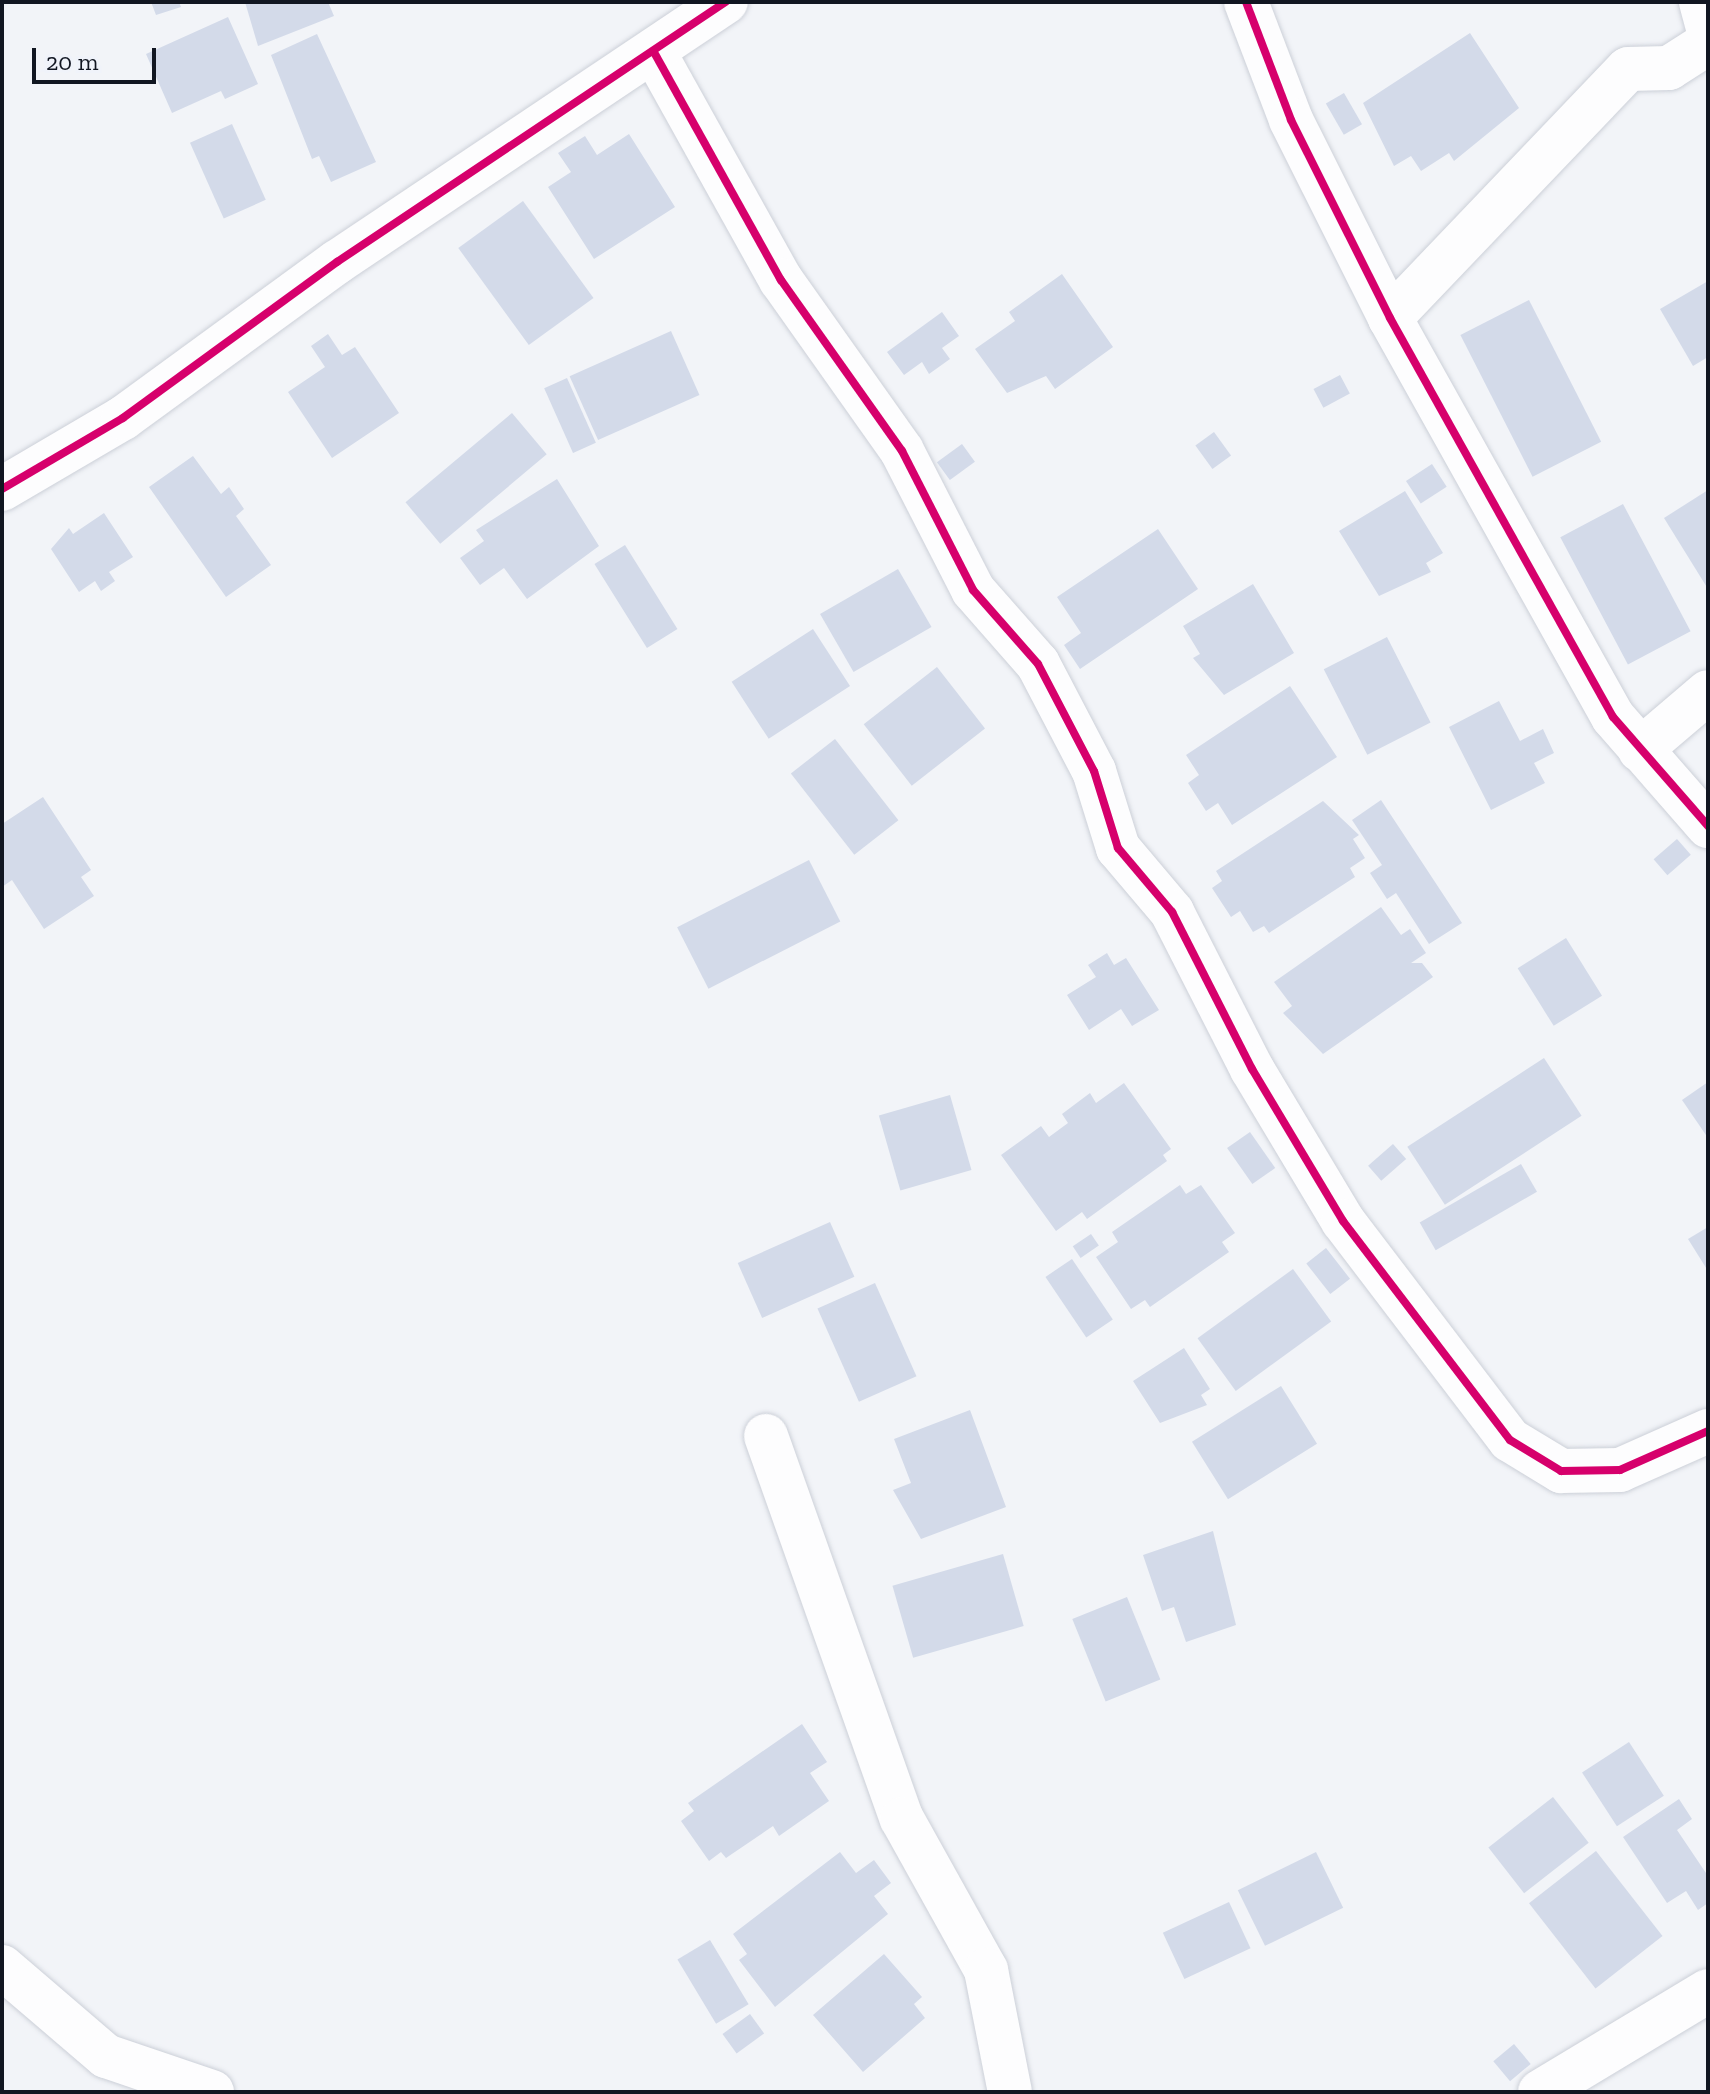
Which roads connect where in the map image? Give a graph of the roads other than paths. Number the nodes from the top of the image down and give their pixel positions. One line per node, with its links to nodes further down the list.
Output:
1 (726, 2): 6 (street)
2 (1246, 2): 7 (street)
3 (1701, 2): 4 (street)
4 (1708, 29)
5 (1708, 43): 7 (street)
6 (655, 54): 8 (street); 12 (street)
7 (1390, 318): 10 (street)
8 (2, 489)
9 (1708, 692): 10 (street)
10 (1640, 750): 11 (street)
11 (1708, 826)
12 (1708, 1431)
13 (766, 1436): 17 (street)
14 (2, 1967): 16 (street)
15 (1708, 1991): 18 (street)
16 (212, 2092)
17 (1010, 2092)
18 (1540, 2092)

